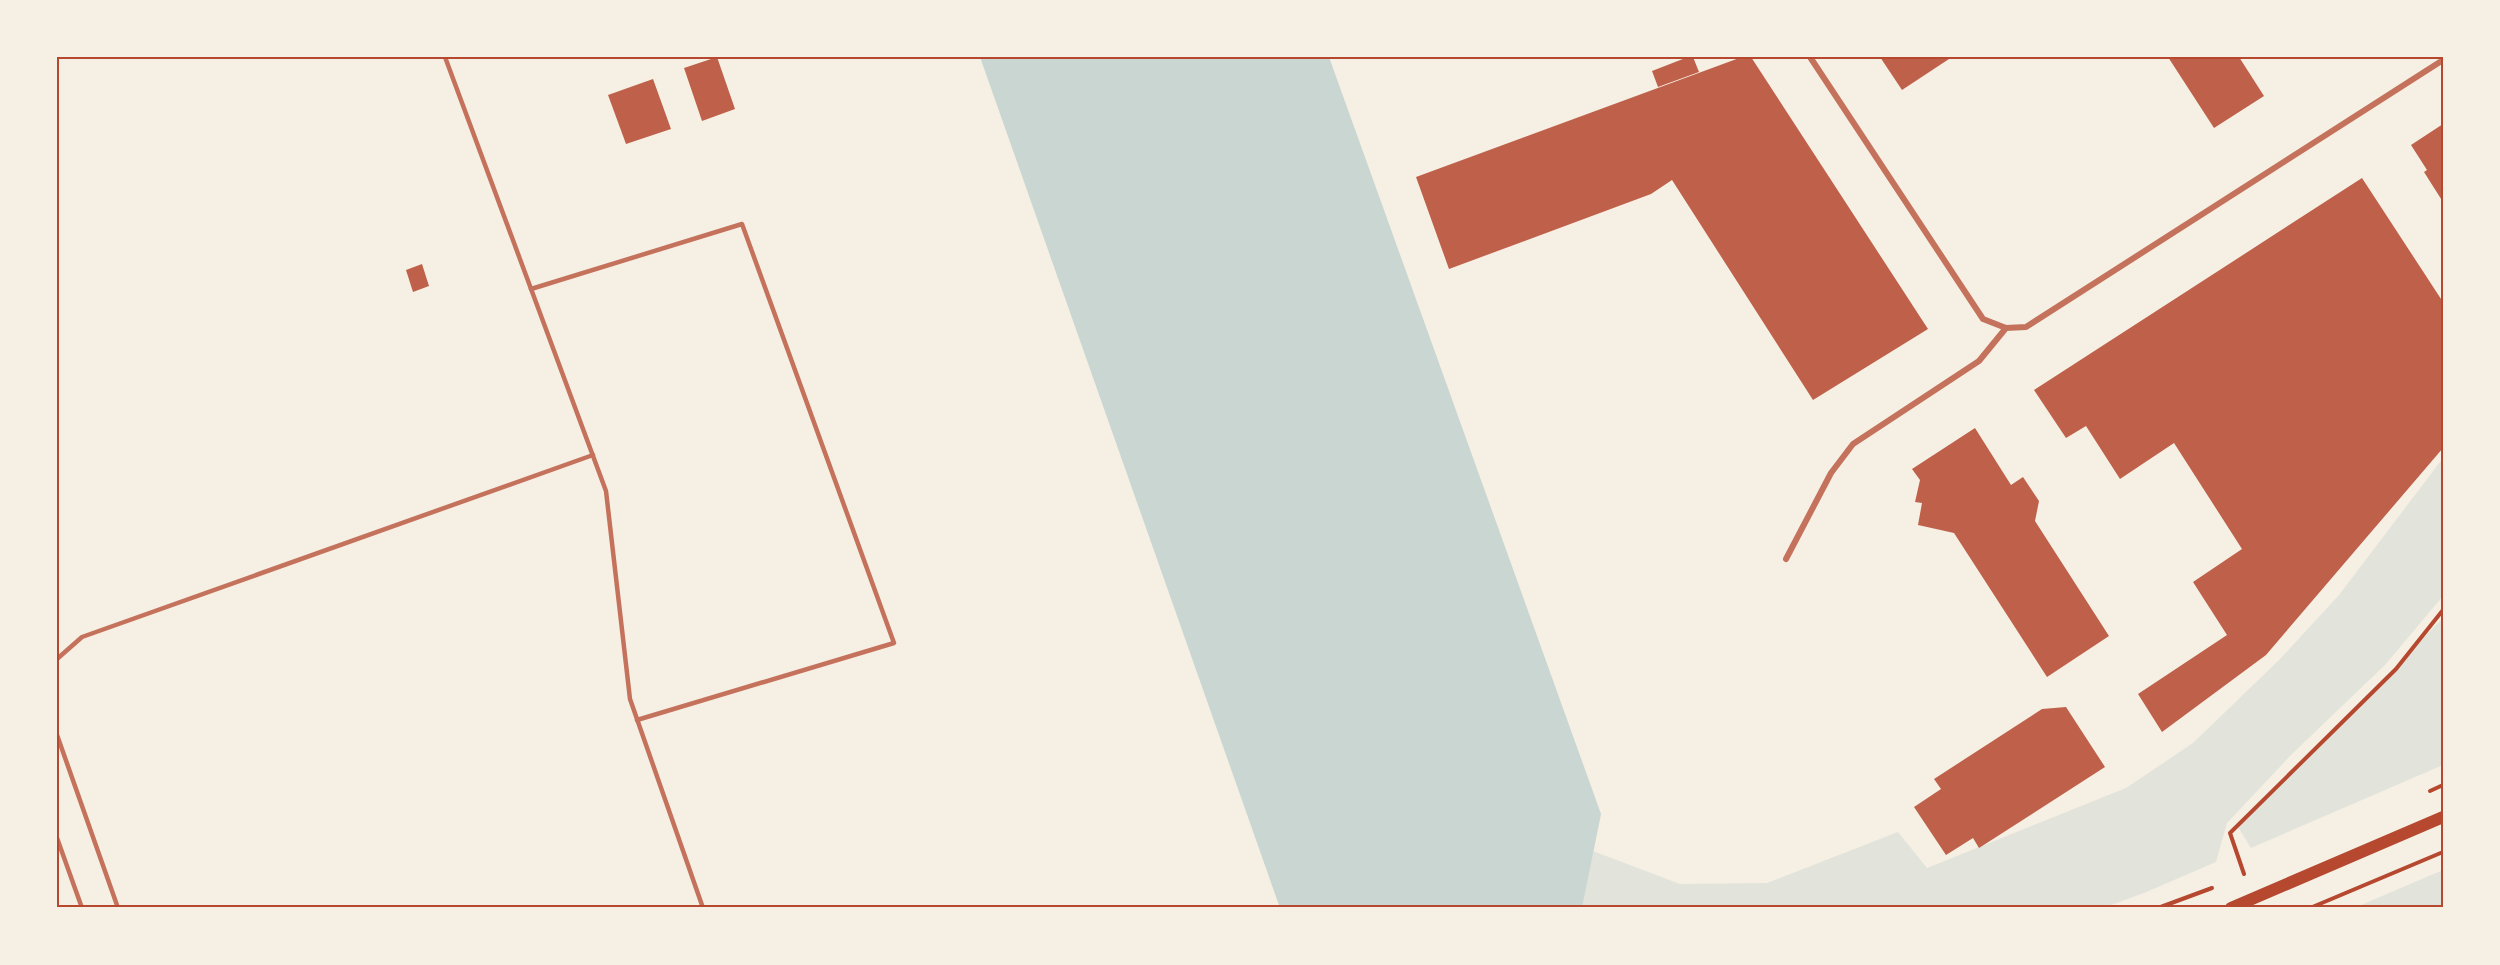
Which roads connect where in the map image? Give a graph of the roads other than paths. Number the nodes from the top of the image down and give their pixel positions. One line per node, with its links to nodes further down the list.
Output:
1 (444, 57): 4 (lane)
2 (1810, 57): 5 (street)
3 (2443, 60): 5 (street)
4 (531, 289): 6 (lane); 9 (lane)
5 (2006, 328): 7 (street)
6 (593, 455): 8 (lane); 9 (lane)
7 (1786, 559)
8 (57, 659)
9 (637, 720): 15 (lane)
10 (57, 735): 14 (lane)
11 (2443, 817): 16 (main road)
12 (57, 838): 13 (lane)
13 (82, 908)
14 (118, 908)
15 (703, 908)
16 (2231, 908)

